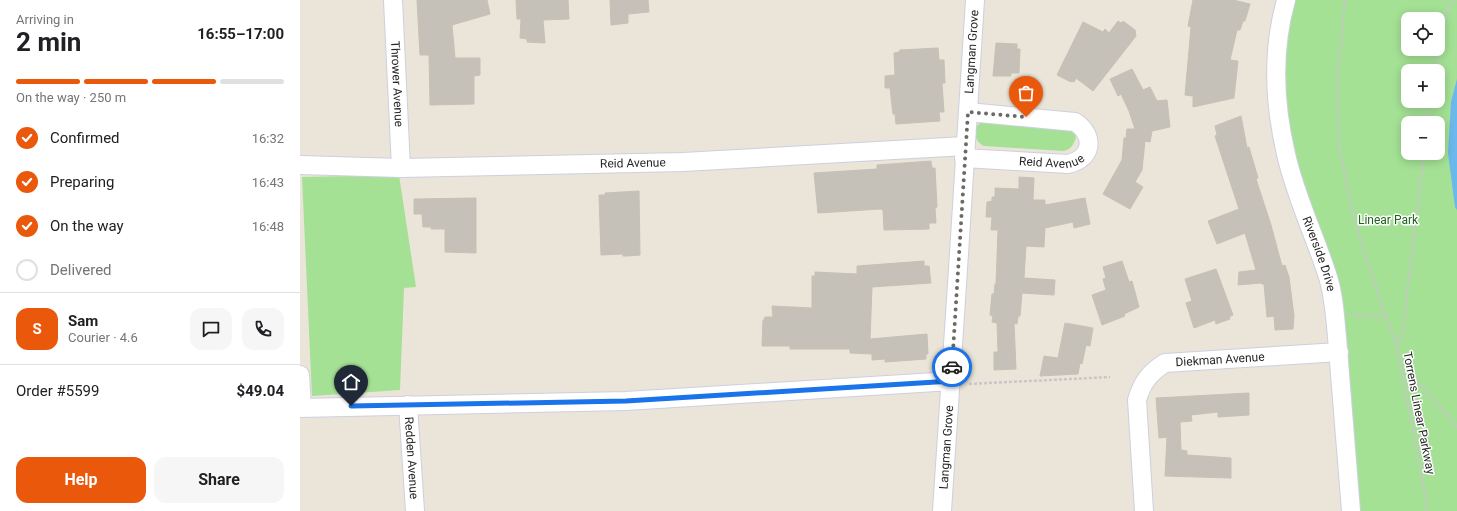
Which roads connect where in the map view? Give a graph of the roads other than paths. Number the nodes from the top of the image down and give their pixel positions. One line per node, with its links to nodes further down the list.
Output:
1 (393, 0): 7 (street, Thrower Avenue)
2 (975, 0): 4 (street, Langman Grove)
3 (1286, 0): 8 (street, Riverside Drive)
4 (968, 112): 5 (street, Langman Grove); 5 (street, Reid Avenue)
5 (965, 152): 7 (street, Reid Avenue); 10 (street, Langman Grove)
6 (300, 165): 7 (street, Reid Avenue)
7 (402, 168)
8 (1339, 352): 15 (street, Diekman Avenue); 16 (street, Riverside Drive)
9 (300, 376): 12 (street)
10 (959, 382): 11 (street); 14 (street, Langman Grove)
11 (408, 405): 12 (street); 13 (street, Redden Avenue)
12 (301, 408)
13 (415, 511)
14 (942, 511)
15 (1144, 511)
16 (1351, 511)

